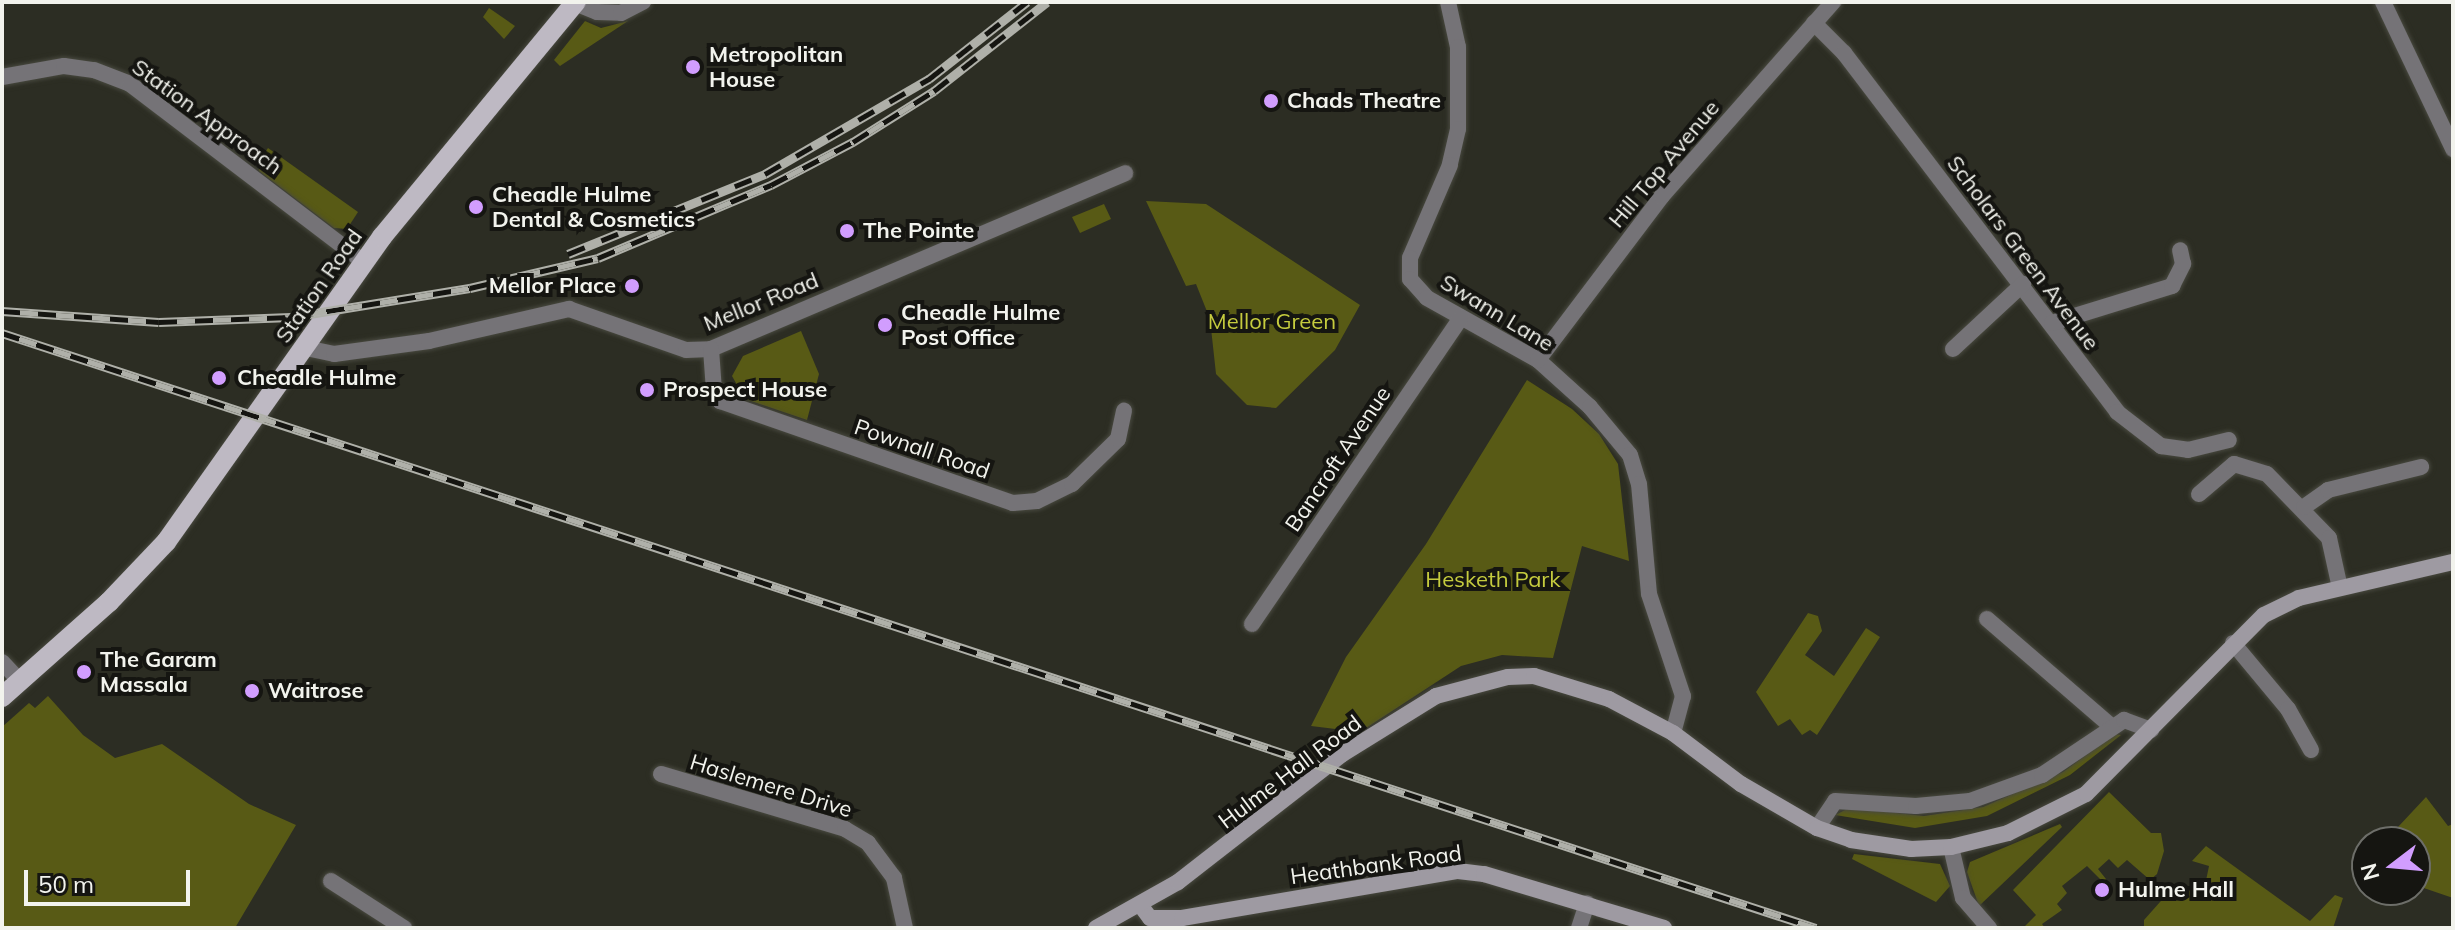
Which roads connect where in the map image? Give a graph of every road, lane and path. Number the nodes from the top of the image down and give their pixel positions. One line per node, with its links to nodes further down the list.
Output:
1 (643, 2): 5 (street, Station Road)
2 (1448, 2): 13 (street, Swann Lane)
3 (1833, 2): 6 (street, Hill Top Avenue)
4 (2383, 2): 8 (street)
5 (576, 3): 11 (main road, Station Road)
6 (1814, 23): 12 (street, Scholars Green Avenue); 18 (street, Hill Top Avenue)
7 (2, 77): 11 (street, Station Approach)
8 (2453, 149)
9 (1125, 173): 16 (street, Mellor Road)
10 (2180, 250): 14 (street)
11 (364, 262): 15 (main road, Station Road)
12 (2023, 284): 14 (street, Scholars Green Avenue); 17 (street)
13 (1461, 318): 18 (street, Swann Lane); 27 (street, Bancroft Avenue)
14 (2052, 323): 20 (street, Scholars Green Avenue)
15 (306, 348): 16 (street, Mellor Road); 30 (main road, Station Road)
16 (711, 349): 19 (street, Pownall Road)
17 (1953, 349)
18 (1538, 360): 34 (street, Swann Lane)
19 (1124, 411)
20 (2229, 440)
21 (2421, 467): 23 (street)
22 (2199, 494): 23 (street)
23 (2304, 507): 25 (street)
24 (2453, 562): 25 (main road, Hulme Hall Road)
25 (2340, 588): 28 (main road, Hulme Hall Road)
26 (1987, 619): 32 (street)
27 (1252, 624)
28 (2233, 643): 33 (main road, Hulme Hall Road); 35 (street)
29 (2, 662): 30 (street)
30 (20, 681): 31 (main road, Station Road)
31 (2, 697)
32 (2111, 726): 33 (street); 37 (street)
33 (2151, 730): 38 (main road, Hulme Hall Road)
34 (1673, 733): 37 (main road, Hulme Hall Road); 41 (main road, Hulme Hall Road)
35 (2311, 750)
36 (661, 774): 43 (street, Haslemere Drive)
37 (1817, 828): 38 (main road, Hulme Hall Road)
38 (1951, 847): 47 (street)
39 (331, 881): 42 (street)
40 (1587, 903): 41 (main road, Heathbank Road); 45 (street); 46 (main road, Heathbank Road)
41 (1147, 917): 44 (main road, Hulme Hall Road)
42 (404, 928)
43 (905, 928)
44 (1096, 928)
45 (1579, 928)
46 (1664, 928)
47 (1989, 928)

